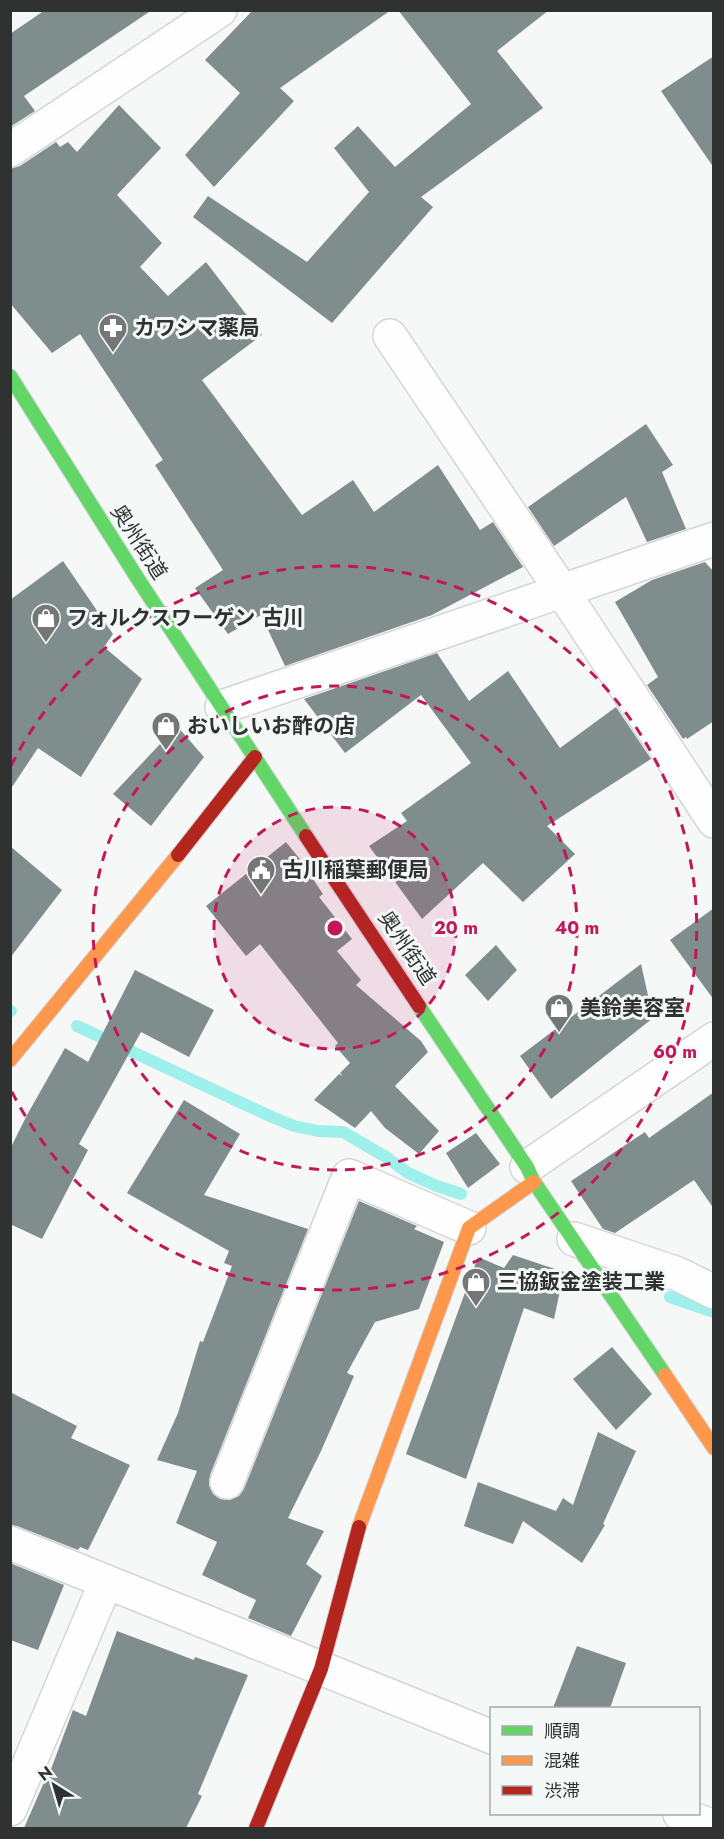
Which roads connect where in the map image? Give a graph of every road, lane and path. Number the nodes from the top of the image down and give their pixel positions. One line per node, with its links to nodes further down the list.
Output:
1 (209, 14): 2 (street)
2 (10, 150)
3 (390, 336): 6 (street)
4 (10, 376): 7 (street, 奥州街道)
5 (714, 540): 6 (street)
6 (562, 591): 7 (street); 9 (street)
7 (222, 707): 8 (street, 奥州街道)
8 (255, 757): 11 (street); 12 (street, 奥州街道)
9 (714, 820)
10 (714, 1038): 12 (street)
11 (10, 1060)
12 (530, 1174): 13 (street); 14 (street, 奥州街道)
13 (469, 1228): 17 (street); 20 (street)
14 (574, 1239): 15 (street); 16 (street, 奥州街道)
15 (714, 1292)
16 (714, 1448)
17 (226, 1482)
18 (10, 1543): 19 (street)
19 (106, 1582): 20 (street); 22 (street)
20 (321, 1669): 21 (street); 25 (street)
21 (490, 1736)
22 (10, 1809)
23 (683, 1815): 24 (street)
24 (714, 1827)
25 (256, 1828)

